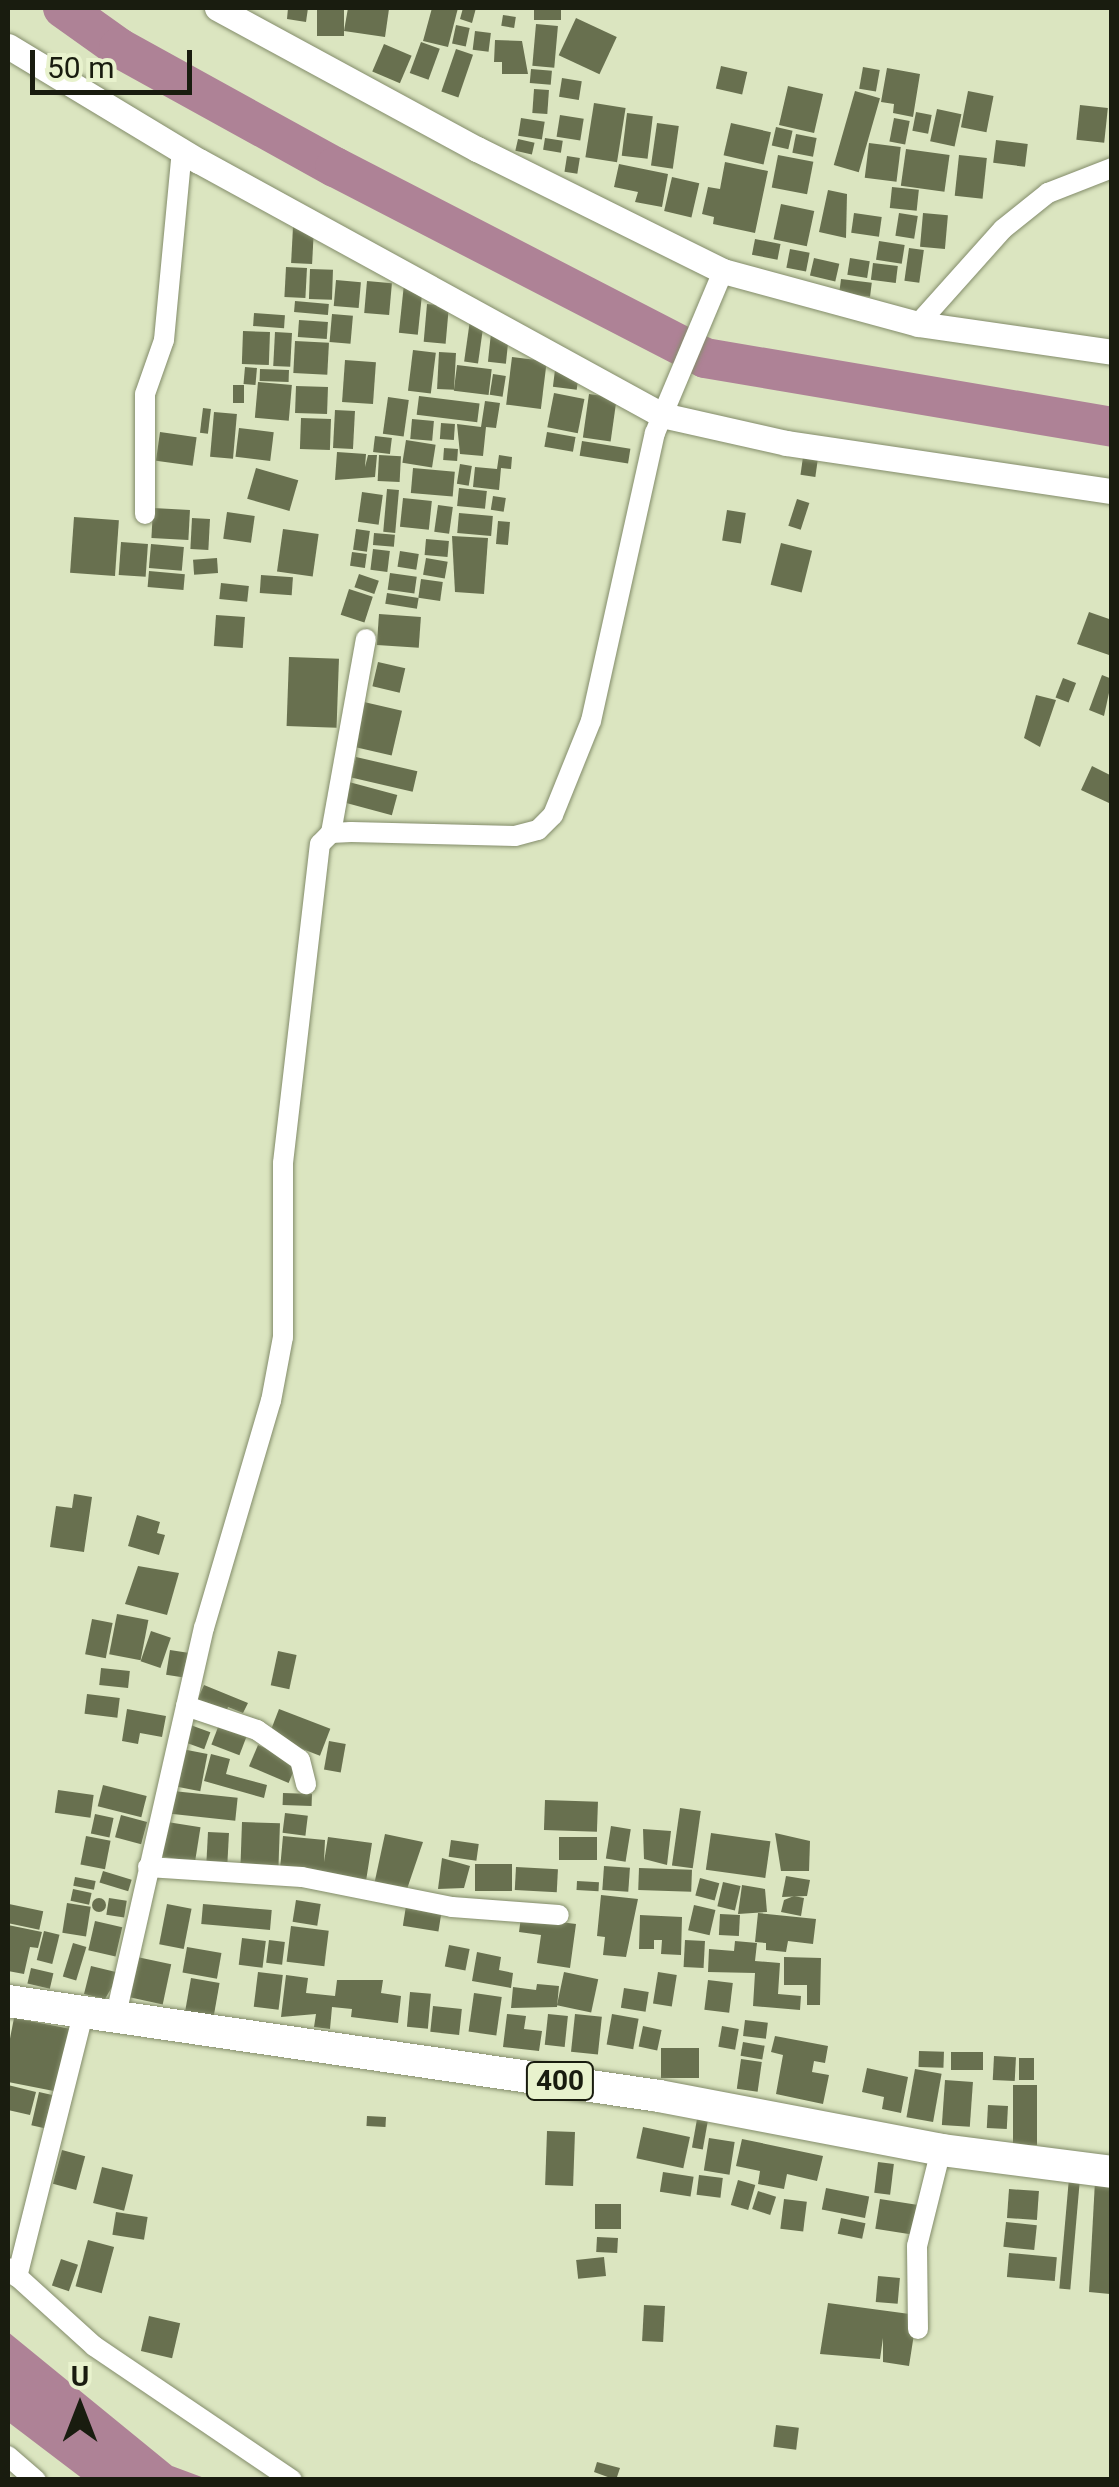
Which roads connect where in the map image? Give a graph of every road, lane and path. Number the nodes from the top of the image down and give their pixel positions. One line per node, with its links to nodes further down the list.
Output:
1 (217, 8): 5 (street)
2 (8, 46): 3 (street)
3 (182, 149): 8 (street); 10 (street)
4 (1112, 168): 6 (street)
5 (721, 280): 6 (street); 8 (street)
6 (918, 324): 7 (street)
7 (1112, 352)
8 (666, 408): 9 (street); 12 (street)
9 (1112, 491)
10 (145, 514)
11 (366, 639): 12 (street)
12 (332, 833): 13 (street)
13 (186, 1706): 14 (street); 15 (street)
14 (306, 1784)
15 (148, 1867): 16 (street); 18 (street)
16 (559, 1914)
17 (8, 2001): 18 (main road, 400)
18 (99, 2016): 19 (main road, 400); 21 (street)
19 (941, 2150): 20 (main road, 400); 22 (street)
20 (1112, 2172)
21 (12, 2273): 25 (street)
22 (918, 2329)
23 (8, 2456): 24 (street)
24 (36, 2480)
25 (292, 2480)

